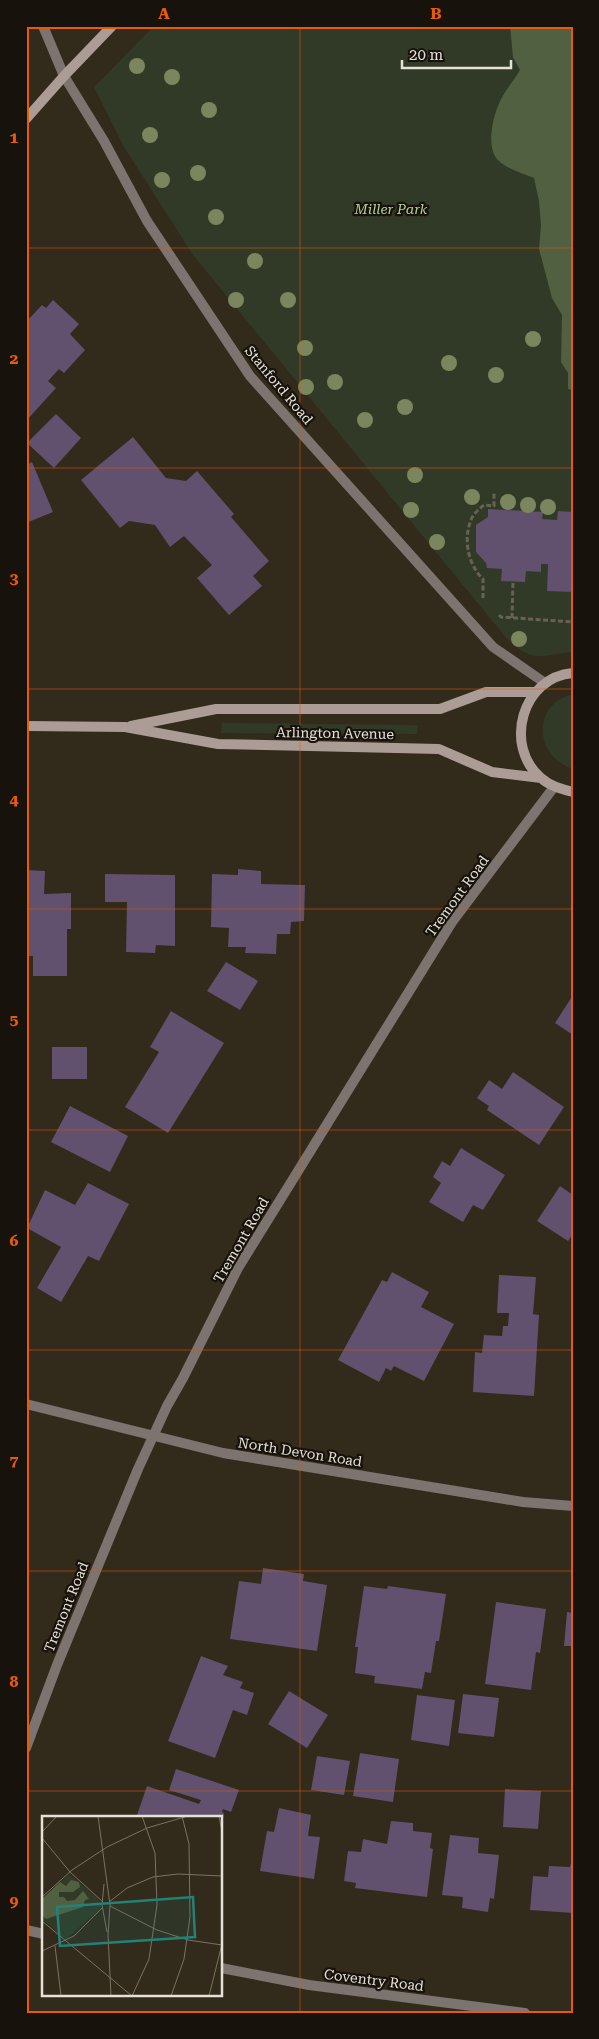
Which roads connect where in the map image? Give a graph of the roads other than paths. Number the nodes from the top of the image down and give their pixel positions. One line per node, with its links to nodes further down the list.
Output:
1 (43, 26): 3 (street, Stanford Road)
2 (112, 26): 3 (street)
3 (64, 76): 4 (street); 6 (street, Stanford Road)
4 (26, 119)
5 (573, 673): 6 (street)
6 (546, 684): 7 (street)
7 (535, 692): 9 (street, Arlington Avenue); 10 (street)
8 (26, 726): 9 (street, Arlington Avenue)
9 (125, 727): 10 (street, Arlington Avenue)
10 (541, 778): 11 (street)
11 (554, 787): 12 (street); 14 (street, Tremont Road)
12 (573, 792)
13 (26, 1404): 14 (street, North Devon Road)
14 (153, 1437): 15 (street, North Devon Road); 16 (street, Tremont Road)
15 (573, 1506)
16 (26, 1748)
17 (26, 1930): 18 (street)
18 (42, 1934)
19 (222, 1968): 20 (street, Coventry Road)
20 (525, 2013)

